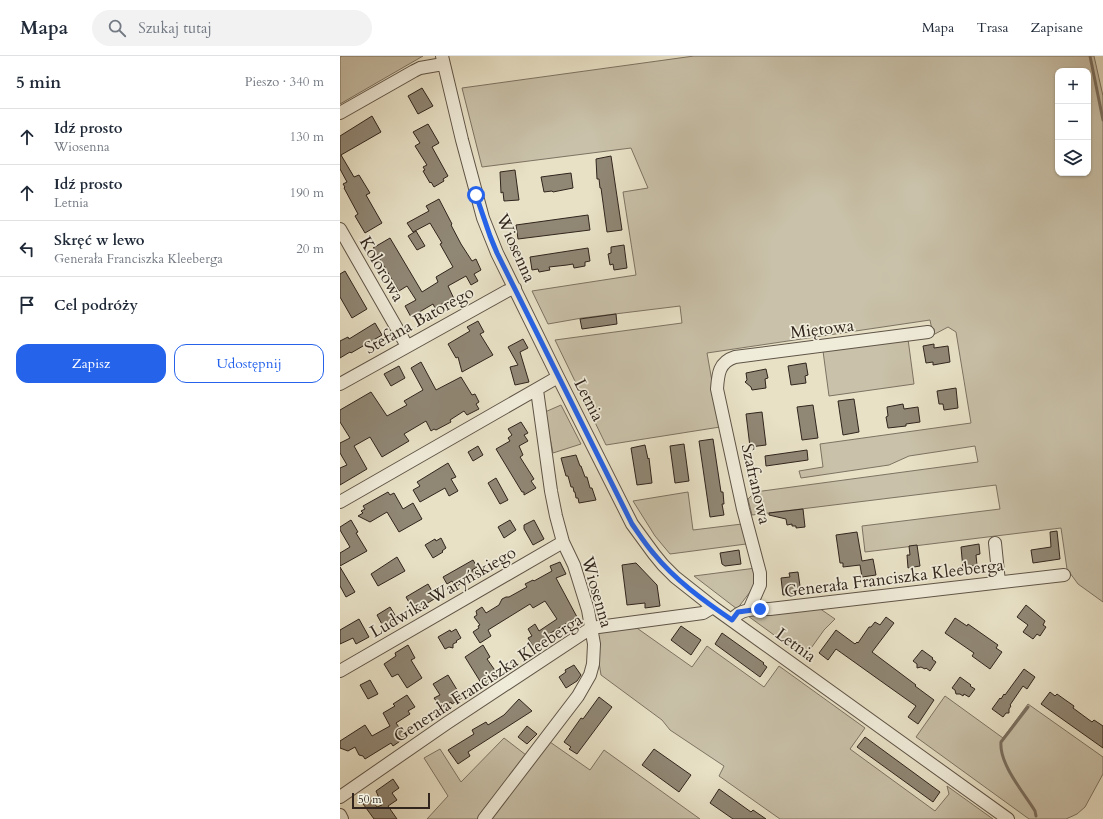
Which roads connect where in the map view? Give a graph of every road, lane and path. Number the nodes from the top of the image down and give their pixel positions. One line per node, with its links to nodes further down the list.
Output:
1 (442, 60): 2 (street); 4 (street, Wiosenna)
2 (340, 113)
3 (340, 229): 6 (street, Kolorowa)
4 (515, 288): 6 (street, Stefana Batorego); 8 (street, Wiosenna)
5 (928, 332): 7 (street, Miętowa)
6 (407, 346): 9 (street, Stefana Batorego)
7 (723, 365): 17 (street, Szafranowa)
8 (558, 378): 10 (street); 16 (street, Letnia)
9 (340, 384)
10 (537, 390): 11 (street); 12 (street, Wiosenna)
11 (340, 502)
12 (563, 542): 19 (street, Wiosenna); 20 (street, Ludwika Waryńskiego)
13 (995, 543): 15 (street)
14 (1064, 575): 15 (street, Generała Franciszka Kleeberga)
15 (999, 582): 17 (street, Generała Franciszka Kleeberga)
16 (712, 607): 18 (street, Letnia); 19 (street, Generała Franciszka Kleeberga)
17 (749, 610): 18 (street, Generała Franciszka Kleeberga)
18 (732, 620): 25 (street, Letnia)
19 (591, 628): 21 (street, Generała Franciszka Kleeberga); 24 (street, Wiosenna)
20 (340, 671)
21 (340, 797)
22 (340, 815): 23 (street)
23 (342, 819)
24 (484, 819)
25 (1008, 819)

